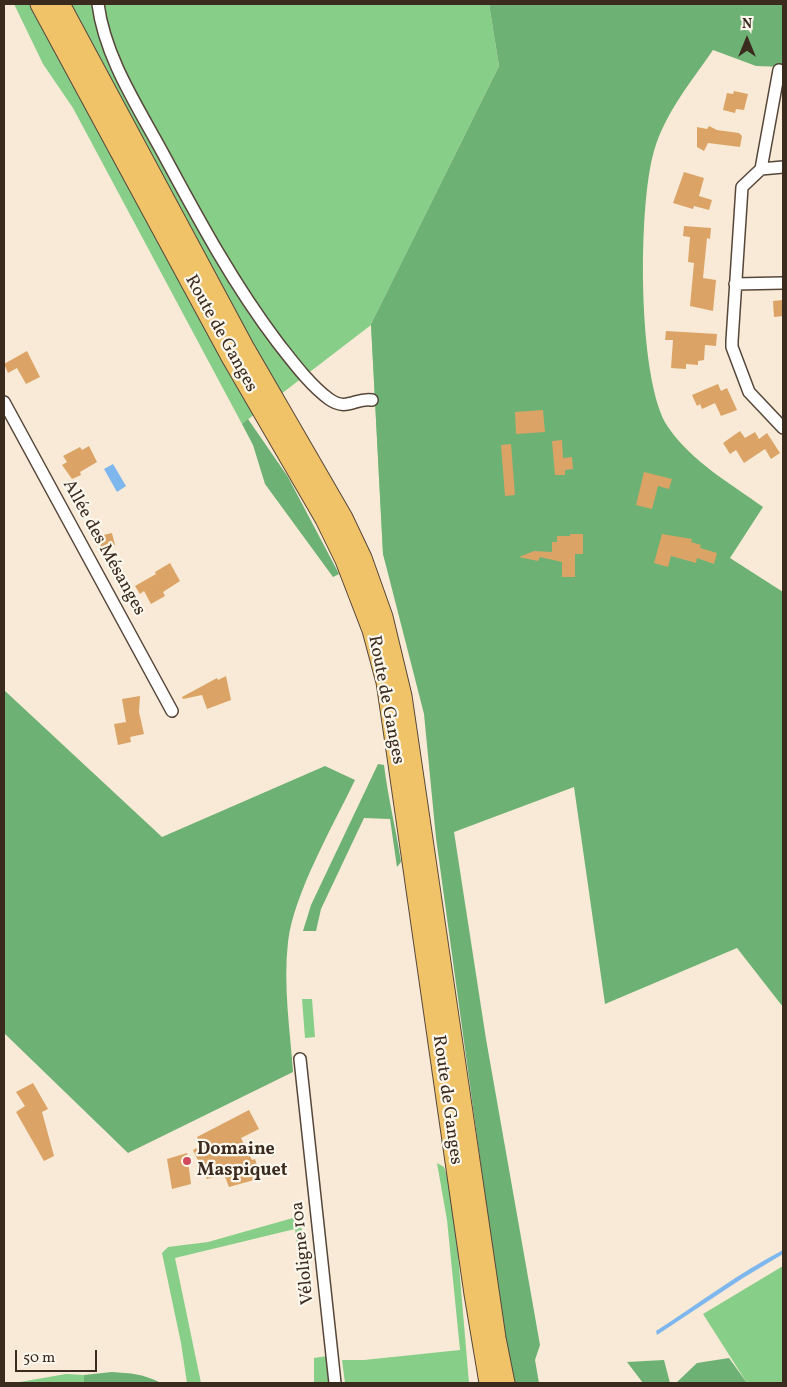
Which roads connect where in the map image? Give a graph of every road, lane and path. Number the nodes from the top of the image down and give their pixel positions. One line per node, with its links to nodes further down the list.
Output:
1 (40, 4): 14 (main road, Route de Ganges)
2 (60, 4): 18 (main road, Route de Ganges)
3 (98, 4): 9 (street)
4 (778, 70): 6 (street)
5 (783, 168): 6 (street)
6 (761, 169): 8 (street)
7 (783, 283): 8 (street)
8 (735, 284): 11 (street)
9 (372, 400)
10 (4, 402): 12 (street, Allée des Mésanges)
11 (783, 428)
12 (172, 711)
13 (300, 1059): 15 (street, Véloligne 10a)
14 (448, 1107): 16 (main road); 17 (main road, Route de Ganges)
15 (335, 1383)
16 (476, 1383)
17 (489, 1383)
18 (505, 1383)

